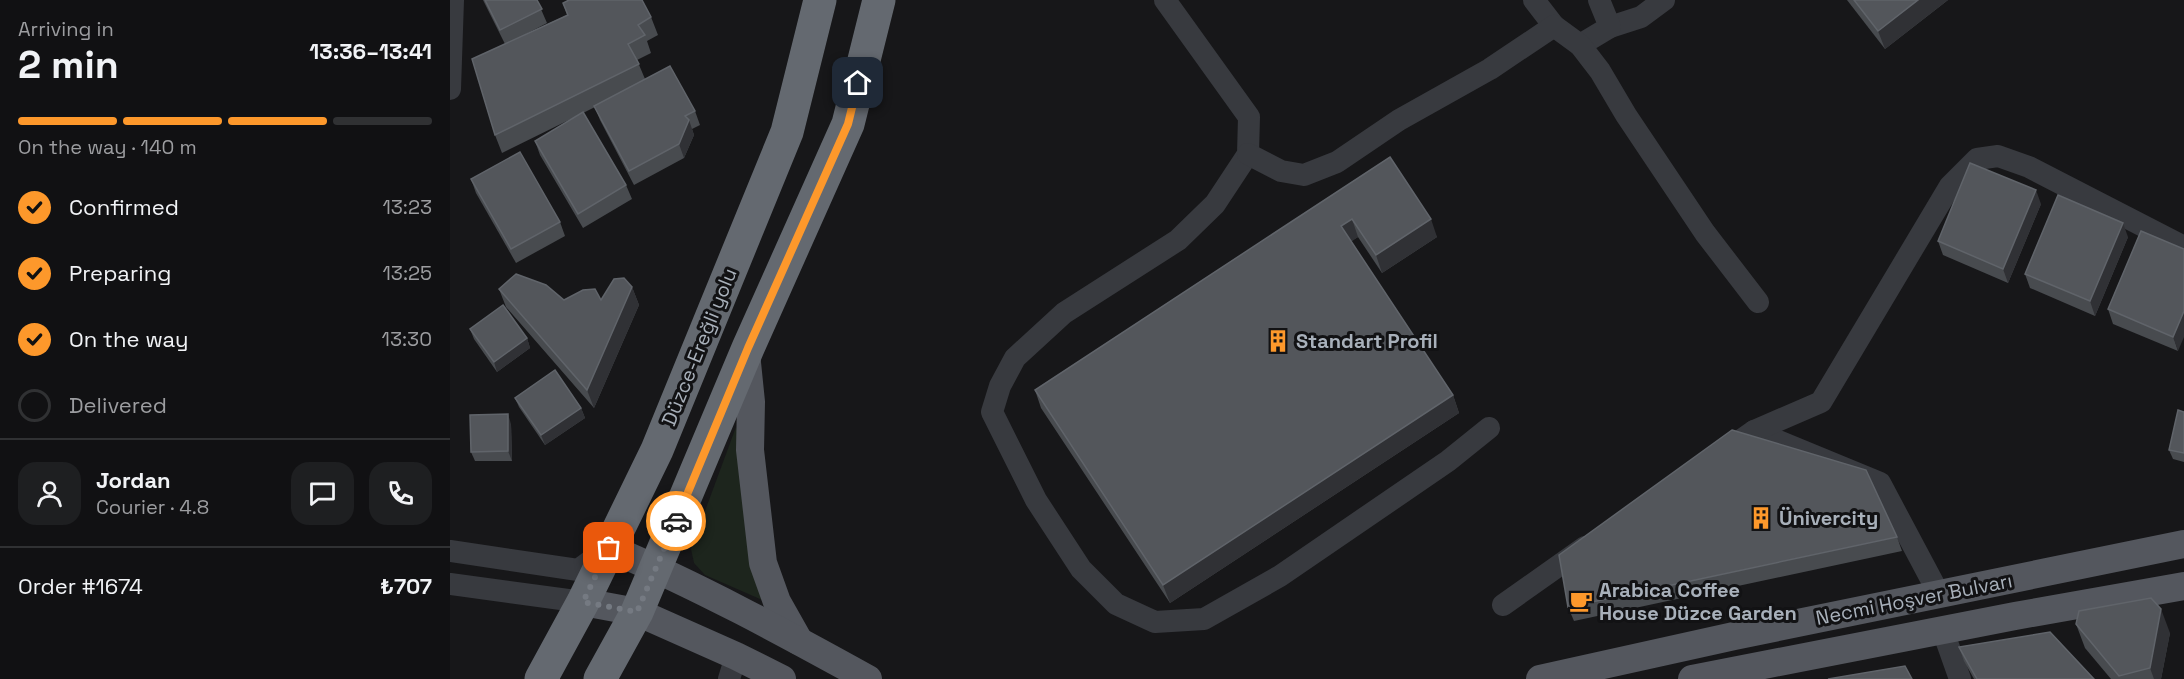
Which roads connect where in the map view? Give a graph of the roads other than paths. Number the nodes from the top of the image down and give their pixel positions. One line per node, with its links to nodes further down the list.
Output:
1 (453, 0): 11 (street)
2 (820, 0): 22 (highway, Düzce-Ereğli yolu)
3 (879, 0): 16 (highway)
4 (1165, 0): 13 (street)
5 (1534, 0): 8 (street)
6 (1599, 0): 9 (street)
7 (1664, 0): 9 (street)
8 (1554, 26): 10 (street); 13 (street)
9 (1610, 27): 10 (street)
10 (1580, 45): 15 (street)
11 (450, 72): 12 (street)
12 (450, 89)
13 (1248, 154): 17 (street)
14 (2184, 247): 18 (street)
15 (1758, 302)
16 (746, 353): 24 (highway); 32 (main road)
17 (1489, 428)
18 (1754, 431): 19 (street); 27 (street)
19 (1705, 464)
20 (1600, 536): 29 (street)
21 (2184, 544): 27 (main road, Necmi Hoşver Bulvarı)
22 (609, 548): 23 (street); 24 (main road); 28 (highway, Düzce-Ereğli yolu)
23 (450, 552)
24 (657, 568): 30 (highway); 32 (main road)
25 (450, 584): 28 (street)
26 (2184, 586): 31 (main road, Necmi Hoşver Bulvarı)
27 (1939, 594): 38 (main road, Necmi Hoşver Bulvarı)
28 (583, 602): 30 (main road); 34 (highway, Düzce-Ereğli yolu)
29 (1503, 604)
30 (637, 612): 33 (main road); 35 (highway)
31 (1943, 631): 39 (main road, Necmi Hoşver Bulvarı); 40 (street)
32 (799, 641): 37 (main road)
33 (733, 667): 36 (main road)
34 (541, 679)
35 (600, 679)
36 (782, 679)
37 (868, 679)
38 (1540, 679)
39 (1692, 679)
40 (1960, 679)

